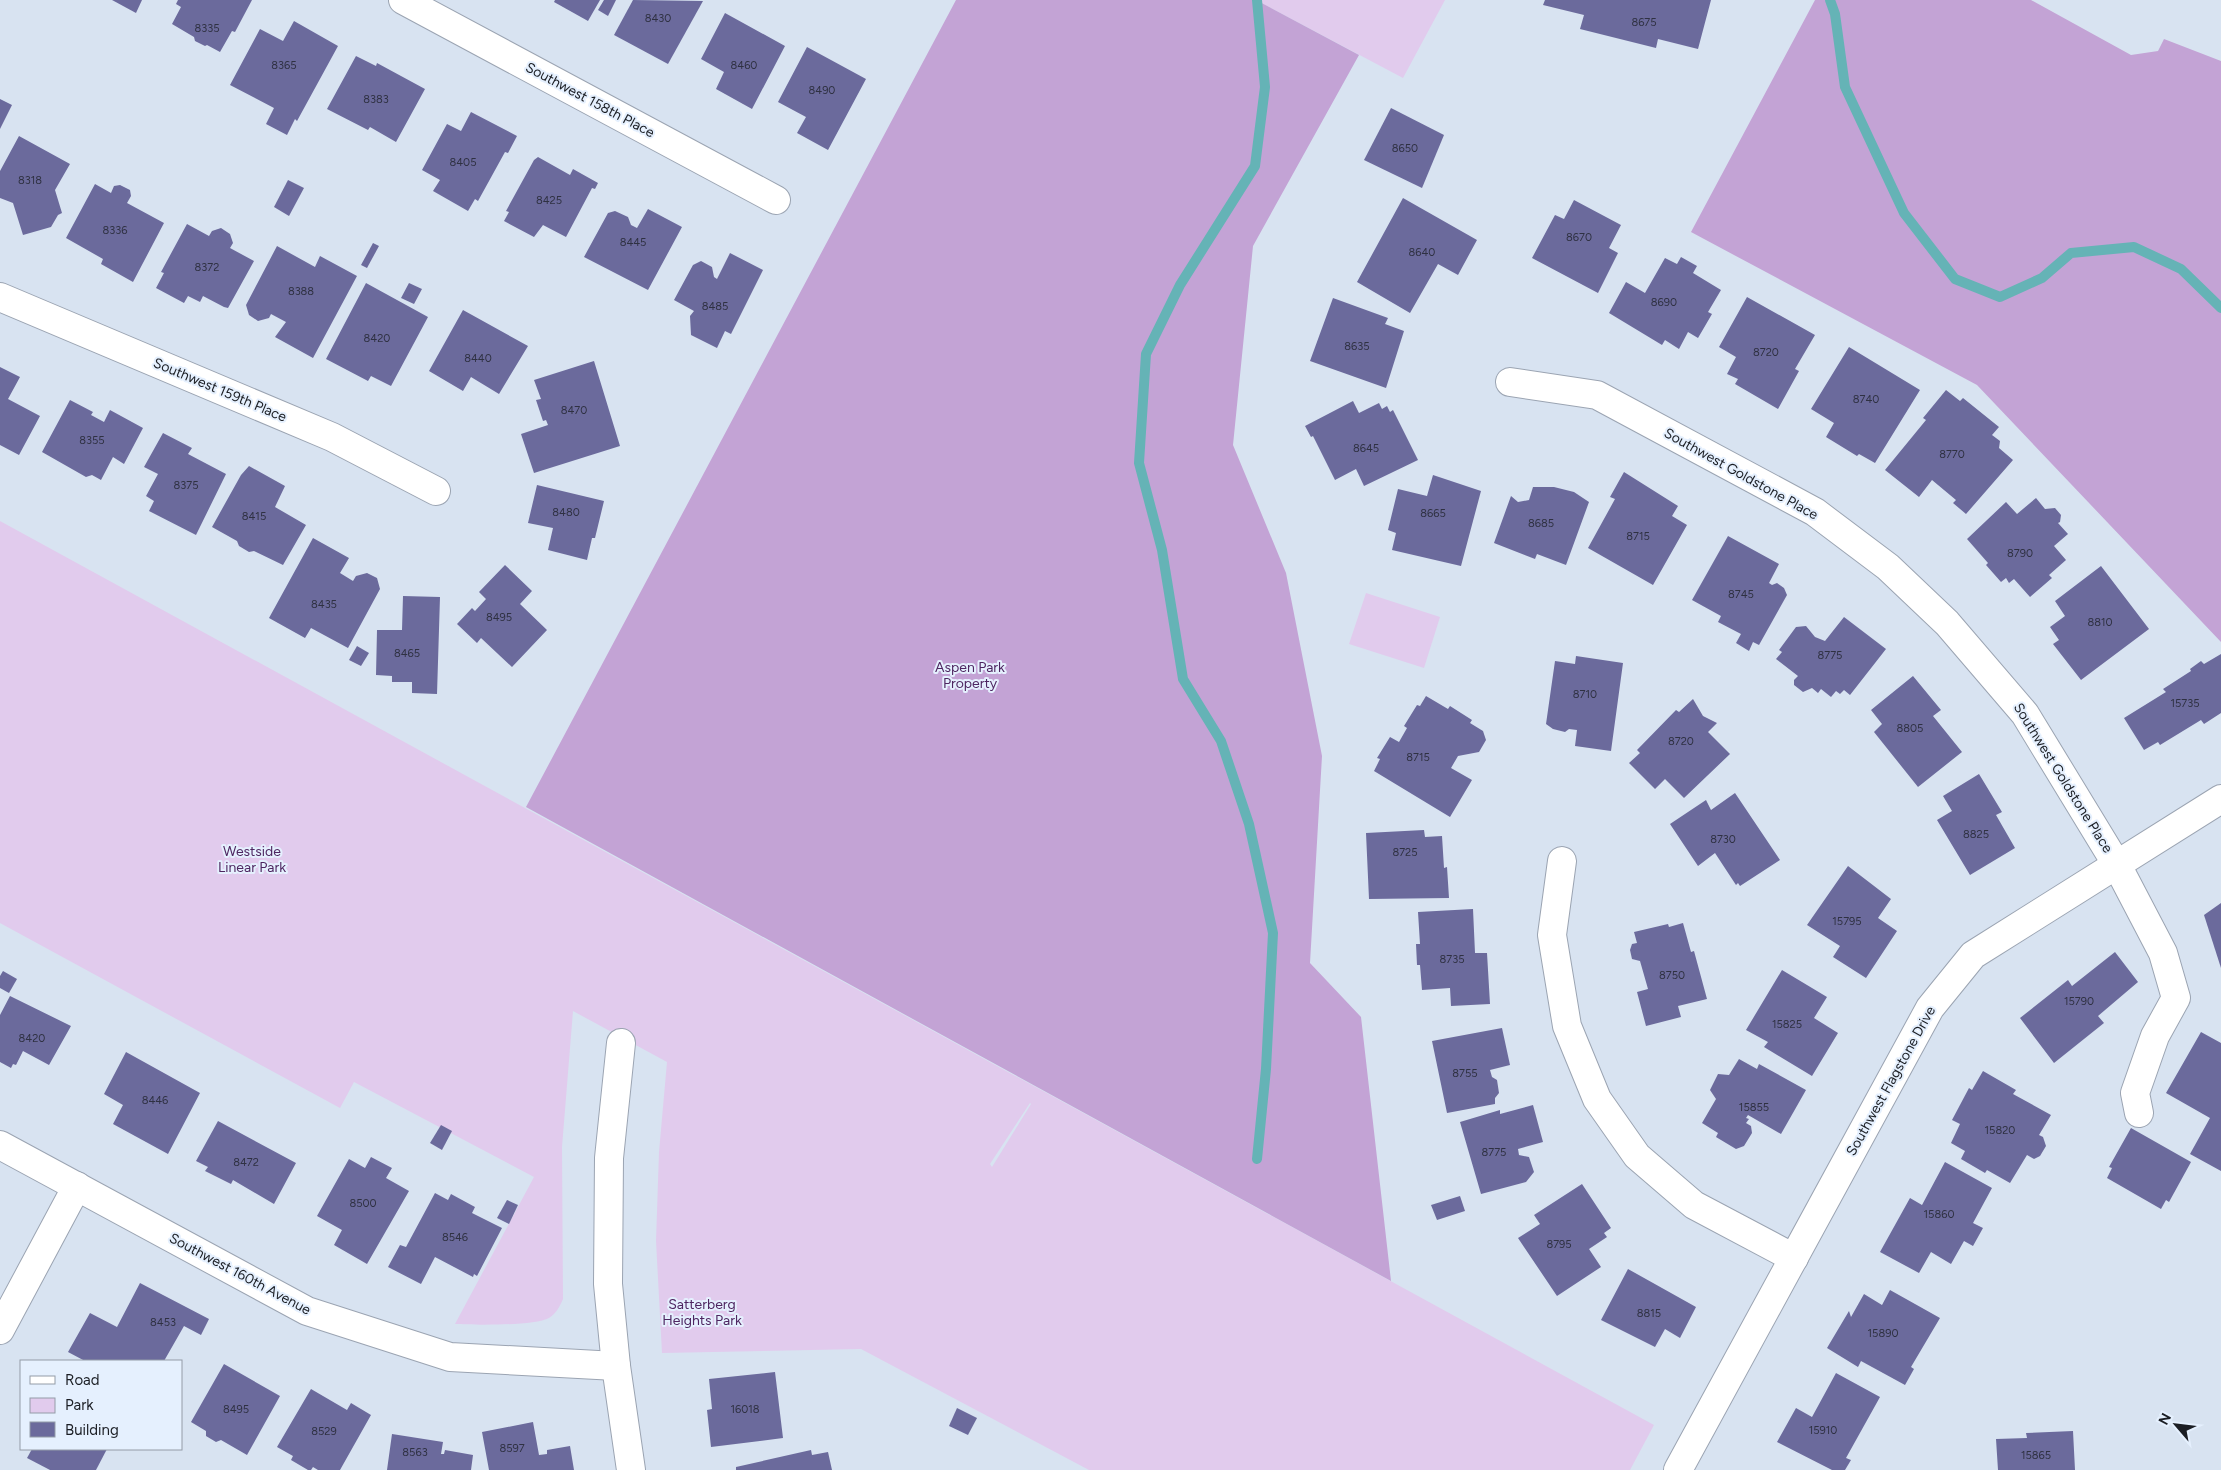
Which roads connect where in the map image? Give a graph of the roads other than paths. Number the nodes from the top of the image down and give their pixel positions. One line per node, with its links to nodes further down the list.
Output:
1 (403, 0): 2 (street, Southwest 158th Place)
2 (776, 200)
3 (0, 297): 5 (street, Southwest 159th Place)
4 (1510, 382): 8 (street, Southwest Goldstone Place)
5 (436, 491)
6 (2221, 798): 8 (street, Southwest Flagstone Drive)
7 (1562, 861): 13 (street)
8 (2117, 865): 10 (street, Southwest Goldstone Place); 13 (street, Southwest Flagstone Drive)
9 (621, 1043): 15 (street)
10 (2139, 1113)
11 (0, 1145): 12 (street, Southwest 160th Avenue)
12 (77, 1186): 14 (street); 15 (street, Southwest 160th Avenue)
13 (1794, 1258): 17 (street, Southwest Flagstone Drive)
14 (0, 1330)
15 (616, 1366): 16 (street)
16 (631, 1470)
17 (1678, 1470)

